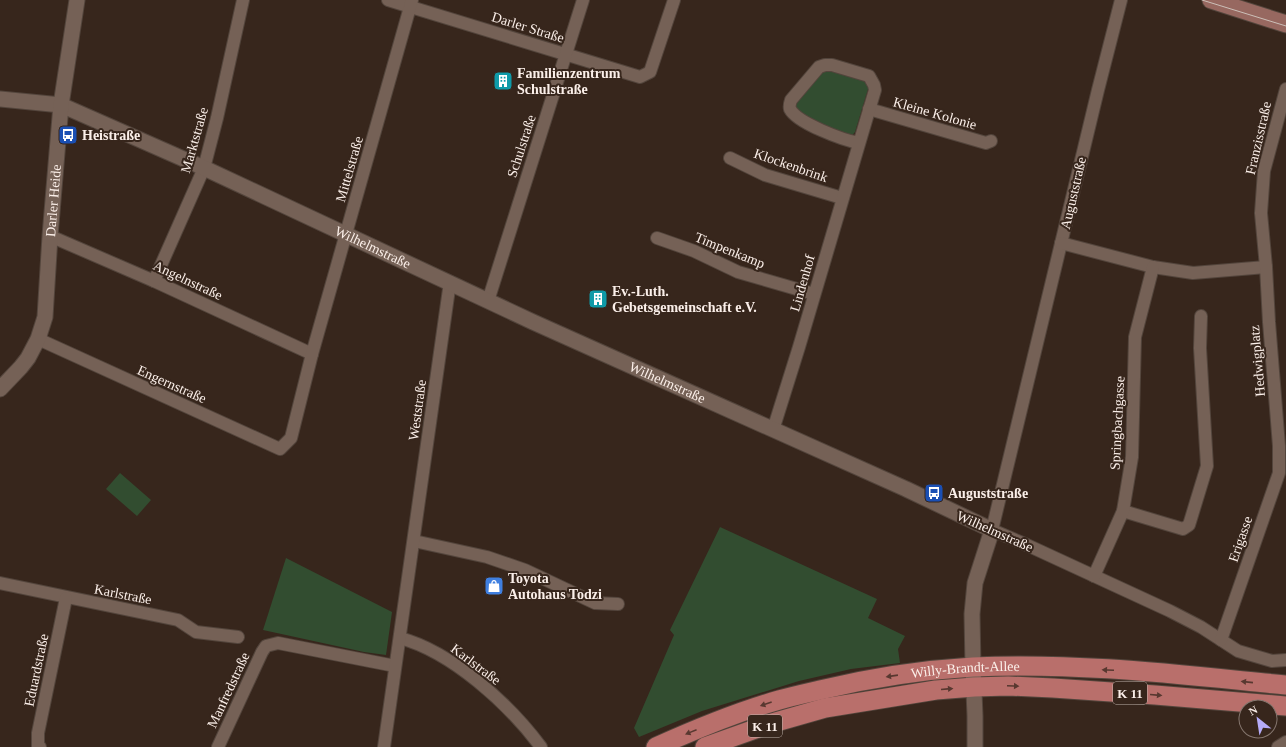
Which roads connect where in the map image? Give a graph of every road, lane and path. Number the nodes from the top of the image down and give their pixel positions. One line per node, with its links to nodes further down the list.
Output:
1 (77, 0): 13 (street, Darler Heide)
2 (243, 0): 18 (street, Marktstraße)
3 (388, 0): 8 (street, Darler Straße)
4 (583, 0): 10 (street, Schulstraße)
5 (674, 0): 10 (street, Darler Straße)
6 (1121, 0): 23 (street, Auguststraße)
7 (1220, 1): 9 (main road)
8 (411, 3): 10 (street, Darler Straße); 20 (street, Mittelstraße)
9 (1286, 24)
10 (566, 55): 29 (street, Schulstraße)
11 (1286, 89): 25 (street, Franzisstraße)
12 (0, 99): 13 (street)
13 (61, 105): 18 (street, Wilhelmstraße); 21 (street, Darler Heide)
14 (869, 109): 15 (street, Kleine Kolonie); 16 (street, Lindenhof); 16 (street, Lindenhof)
15 (992, 141)
16 (859, 143): 19 (street, Lindenhof)
17 (730, 158): 19 (street, Klockenbrink)
18 (204, 168): 20 (street, Wilhelmstraße); 26 (street, Marktstraße)
19 (842, 198): 28 (street, Lindenhof)
20 (347, 234): 27 (street, Wilhelmstraße); 32 (street, Mittelstraße)
21 (50, 236): 26 (street, Angelnstraße); 31 (street, Darler Heide)
22 (657, 238): 28 (street, Timpenkamp)
23 (1061, 243): 24 (street); 38 (street, Auguststraße)
24 (1153, 267): 25 (street); 37 (street, Springbachgasse)
25 (1266, 267): 36 (street, Hedwigplatz)
26 (154, 281): 32 (street, Angelnstraße)
27 (450, 282): 29 (street, Wilhelmstraße); 39 (street, Weststraße)
28 (814, 294): 34 (street, Lindenhof)
29 (488, 301): 34 (street, Wilhelmstraße)
30 (1201, 316): 37 (street)
31 (38, 339): 33 (street, Darler Heide); 35 (street, Engernstraße)
32 (312, 354): 35 (street, Mittelstraße)
33 (0, 389)
34 (773, 430): 38 (street, Wilhelmstraße)
35 (291, 438)
36 (1283, 445): 46 (street, Erigasse)
37 (1123, 511): 40 (street, Springbachgasse)
38 (992, 530): 40 (street, Wilhelmstraße); 49 (street, Auguststraße)
39 (414, 541): 43 (street); 45 (street, Weststraße)
40 (1094, 576): 46 (street, Wilhelmstraße)
41 (0, 583): 42 (street, Karlstraße)
42 (66, 598): 44 (street, Karlstraße); 54 (street, Eduardstraße)
43 (618, 604)
44 (238, 637)
45 (400, 638): 48 (street, Weststraße); 57 (street, Karlstraße)
46 (1221, 640): 47 (street, Wilhelmstraße)
47 (1286, 660)
48 (395, 666): 55 (street, Manfredstraße); 56 (street, Weststraße)
49 (973, 667): 50 (main road, Willy-Brandt-Allee / K 11, one-way to 49); 51 (street, Auguststraße); 58 (main road, Willy-Brandt-Allee / K 11, one-way to 58)
50 (1286, 686)
51 (974, 687): 52 (main road, Willy-Brandt-Allee / K 11, one-way to 52); 59 (main road, Willy-Brandt-Allee / K 11, one-way to 51); 60 (street, Auguststraße)
52 (1286, 706)
53 (1286, 742): 61 (street)
54 (40, 747)
55 (218, 747)
56 (384, 747)
57 (541, 747)
58 (656, 747)
59 (705, 747)
60 (975, 747)
61 (1278, 747)

